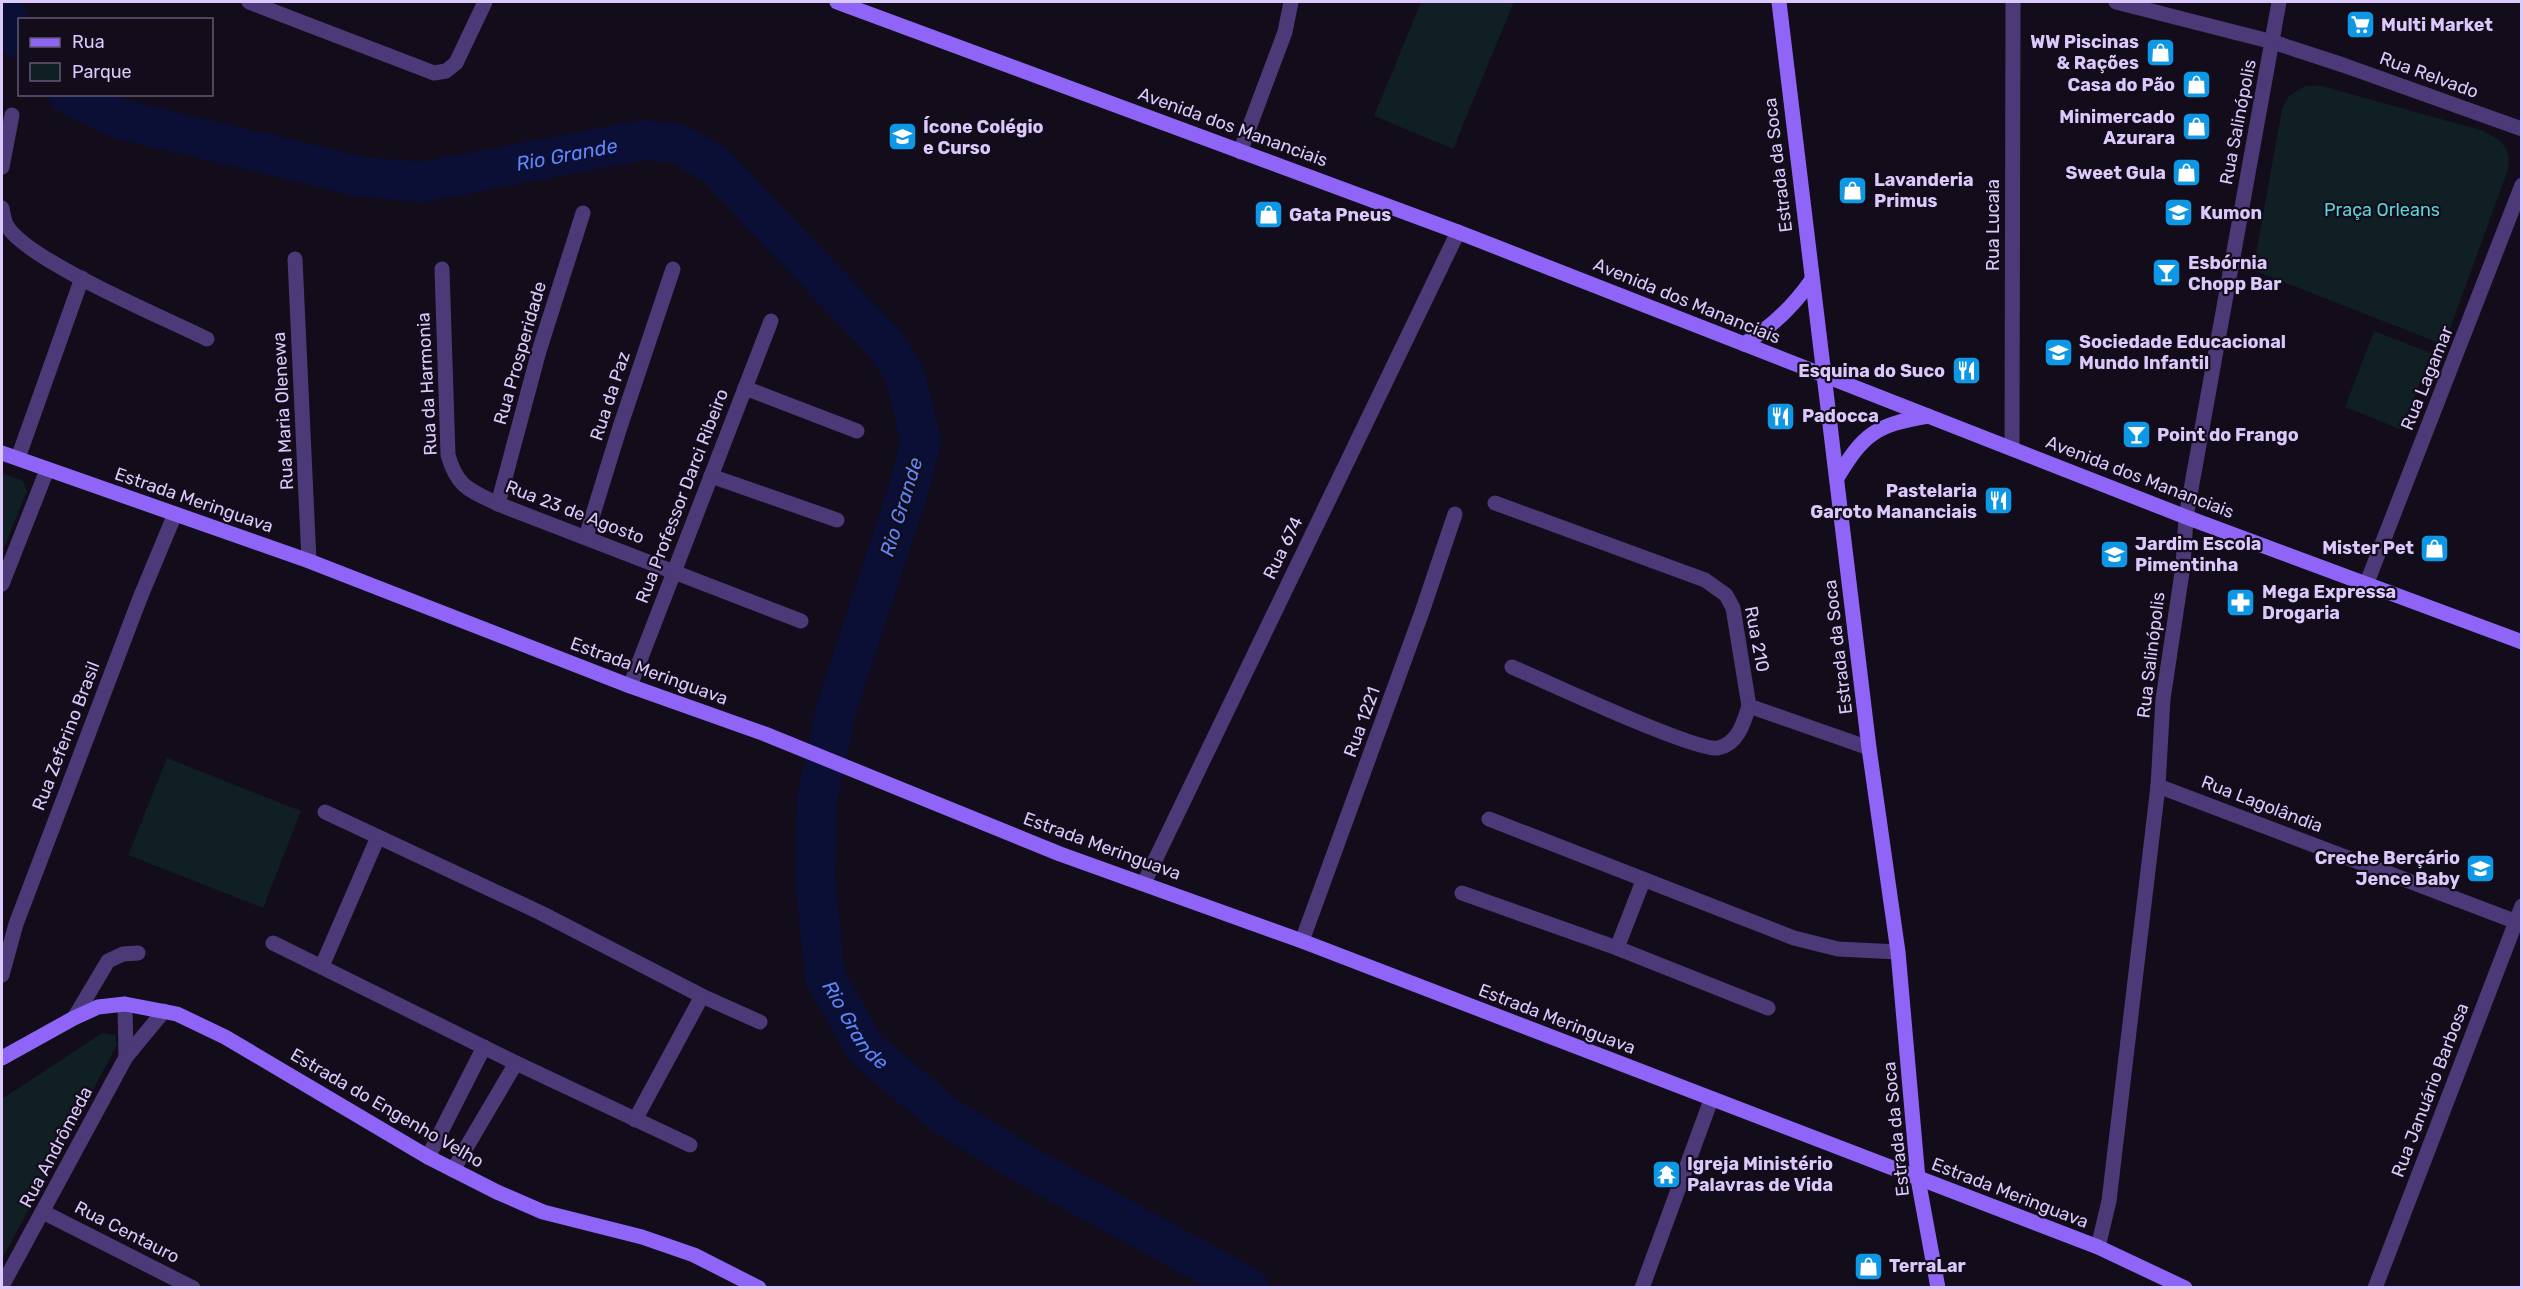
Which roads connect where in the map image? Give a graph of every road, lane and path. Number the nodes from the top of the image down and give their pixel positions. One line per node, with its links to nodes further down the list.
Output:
1 (249, 2): 2 (street)
2 (485, 2)
3 (837, 2): 12 (street, Avenida dos Mananciais)
4 (1291, 2): 12 (street)
5 (1779, 2): 22 (street, Estrada da Soca)
6 (2013, 2): 30 (street, Rua Lucaia)
7 (2116, 2): 9 (street, Rua Relvado)
8 (2279, 2): 9 (street, Rua Salinópolis)
9 (2273, 42): 11 (street, Rua Relvado); 41 (street, Rua Salinópolis)
10 (12, 115): 13 (street)
11 (2522, 129)
12 (1240, 152): 17 (street, Avenida dos Mananciais)
13 (2, 167)
14 (2522, 185): 47 (street, Rua Lagamar)
15 (2, 208): 21 (street)
16 (583, 213): 38 (street, Rua Prosperidade)
17 (1458, 232): 25 (street, Avenida dos Mananciais); 59 (street, Rua 674)
18 (295, 259): 44 (street, Rua Maria Olenewa)
19 (442, 269): 36 (street, Rua da Harmonia)
20 (673, 269): 43 (street, Rua da Paz)
21 (82, 278): 24 (street); 32 (street)
22 (1811, 282): 25 (street); 26 (street, Estrada da Soca)
23 (771, 321): 27 (street, Rua Professor Darci Ribeiro)
24 (207, 339)
25 (1744, 344): 26 (street, Avenida dos Mananciais)
26 (1824, 376): 28 (street, Avenida dos Mananciais); 35 (street, Estrada da Soca)
27 (745, 388): 29 (street); 34 (street, Rua Professor Darci Ribeiro)
28 (1929, 416): 30 (street, Avenida dos Mananciais); 35 (street)
29 (857, 431)
30 (2012, 448): 41 (street, Avenida dos Mananciais)
31 (2, 453): 32 (street, Estrada Meringuava)
32 (18, 458): 33 (street, Estrada Meringuava)
33 (47, 470): 39 (street, Estrada Meringuava); 46 (street)
34 (711, 476): 42 (street); 45 (street, Rua Professor Darci Ribeiro)
35 (1837, 478): 53 (street, Estrada da Soca)
36 (469, 490): 38 (street, Rua 23 de Agosto)
37 (1495, 502): 52 (street, Rua 210)
38 (498, 504): 43 (street, Rua 23 de Agosto)
39 (175, 514): 44 (street, Estrada Meringuava); 69 (street, Rua Zeferino Brasil)
40 (1455, 514): 63 (street, Rua 1221)
41 (2186, 517): 47 (street, Avenida dos Mananciais); 54 (street, Rua Salinópolis)
42 (837, 520)
43 (586, 537): 45 (street, Rua 23 de Agosto)
44 (309, 561): 51 (street, Estrada Meringuava)
45 (674, 572): 48 (street, Rua 23 de Agosto); 51 (street, Rua Professor Darci Ribeiro)
46 (2, 584)
47 (2366, 585): 49 (street, Avenida dos Mananciais)
48 (801, 621)
49 (2522, 642)
50 (1512, 667): 52 (street)
51 (630, 686): 59 (street, Estrada Meringuava)
52 (1749, 706): 53 (street)
53 (1869, 748): 66 (street, Estrada da Soca)
54 (2158, 786): 62 (street, Rua Lagolândia); 87 (street, Rua Salinópolis)
55 (325, 812): 57 (street)
56 (1489, 819): 58 (street)
57 (378, 837): 68 (street); 70 (street)
58 (1643, 881): 65 (street); 66 (street)
59 (1144, 883): 63 (street, Estrada Meringuava)
60 (1462, 893): 65 (street)
61 (2522, 906): 62 (street, Rua Januário Barbosa)
62 (2519, 923): 94 (street, Rua Januário Barbosa)
63 (1302, 941): 80 (street, Estrada Meringuava)
64 (273, 943): 68 (street)
65 (1617, 948): 72 (street)
66 (1898, 952): 85 (street, Estrada da Soca)
67 (138, 953): 74 (street)
68 (322, 966): 76 (street)
69 (2, 975)
70 (702, 996): 75 (street); 81 (street)
71 (125, 1005): 73 (street, Estrada do Engenho Velho); 74 (street, Estrada do Engenho Velho); 77 (street, Rua Andrômeda)
72 (1768, 1008)
73 (164, 1011): 77 (street, Rua Andrômeda); 83 (street, Estrada do Engenho Velho)
74 (74, 1018): 78 (street, Estrada do Engenho Velho)
75 (760, 1022)
76 (484, 1047): 79 (street); 83 (street)
77 (126, 1057): 86 (street, Rua Andrômeda)
78 (2, 1058)
79 (516, 1063): 81 (street); 84 (street)
80 (1711, 1100): 85 (street, Estrada Meringuava); 91 (street)
81 (636, 1120): 82 (street)
82 (690, 1145)
83 (428, 1157): 84 (street, Estrada do Engenho Velho)
84 (453, 1170): 90 (street, Estrada do Engenho Velho)
85 (1918, 1179): 87 (street, Estrada Meringuava); 92 (street, Estrada da Soca)
86 (43, 1212): 88 (street, Rua Andrômeda); 89 (street, Rua Centauro)
87 (2098, 1247): 93 (street, Estrada Meringuava)
88 (2, 1286)
89 (193, 1287)
90 (759, 1287)
91 (1642, 1287)
92 (1938, 1287)
93 (2185, 1287)
94 (2375, 1287)

